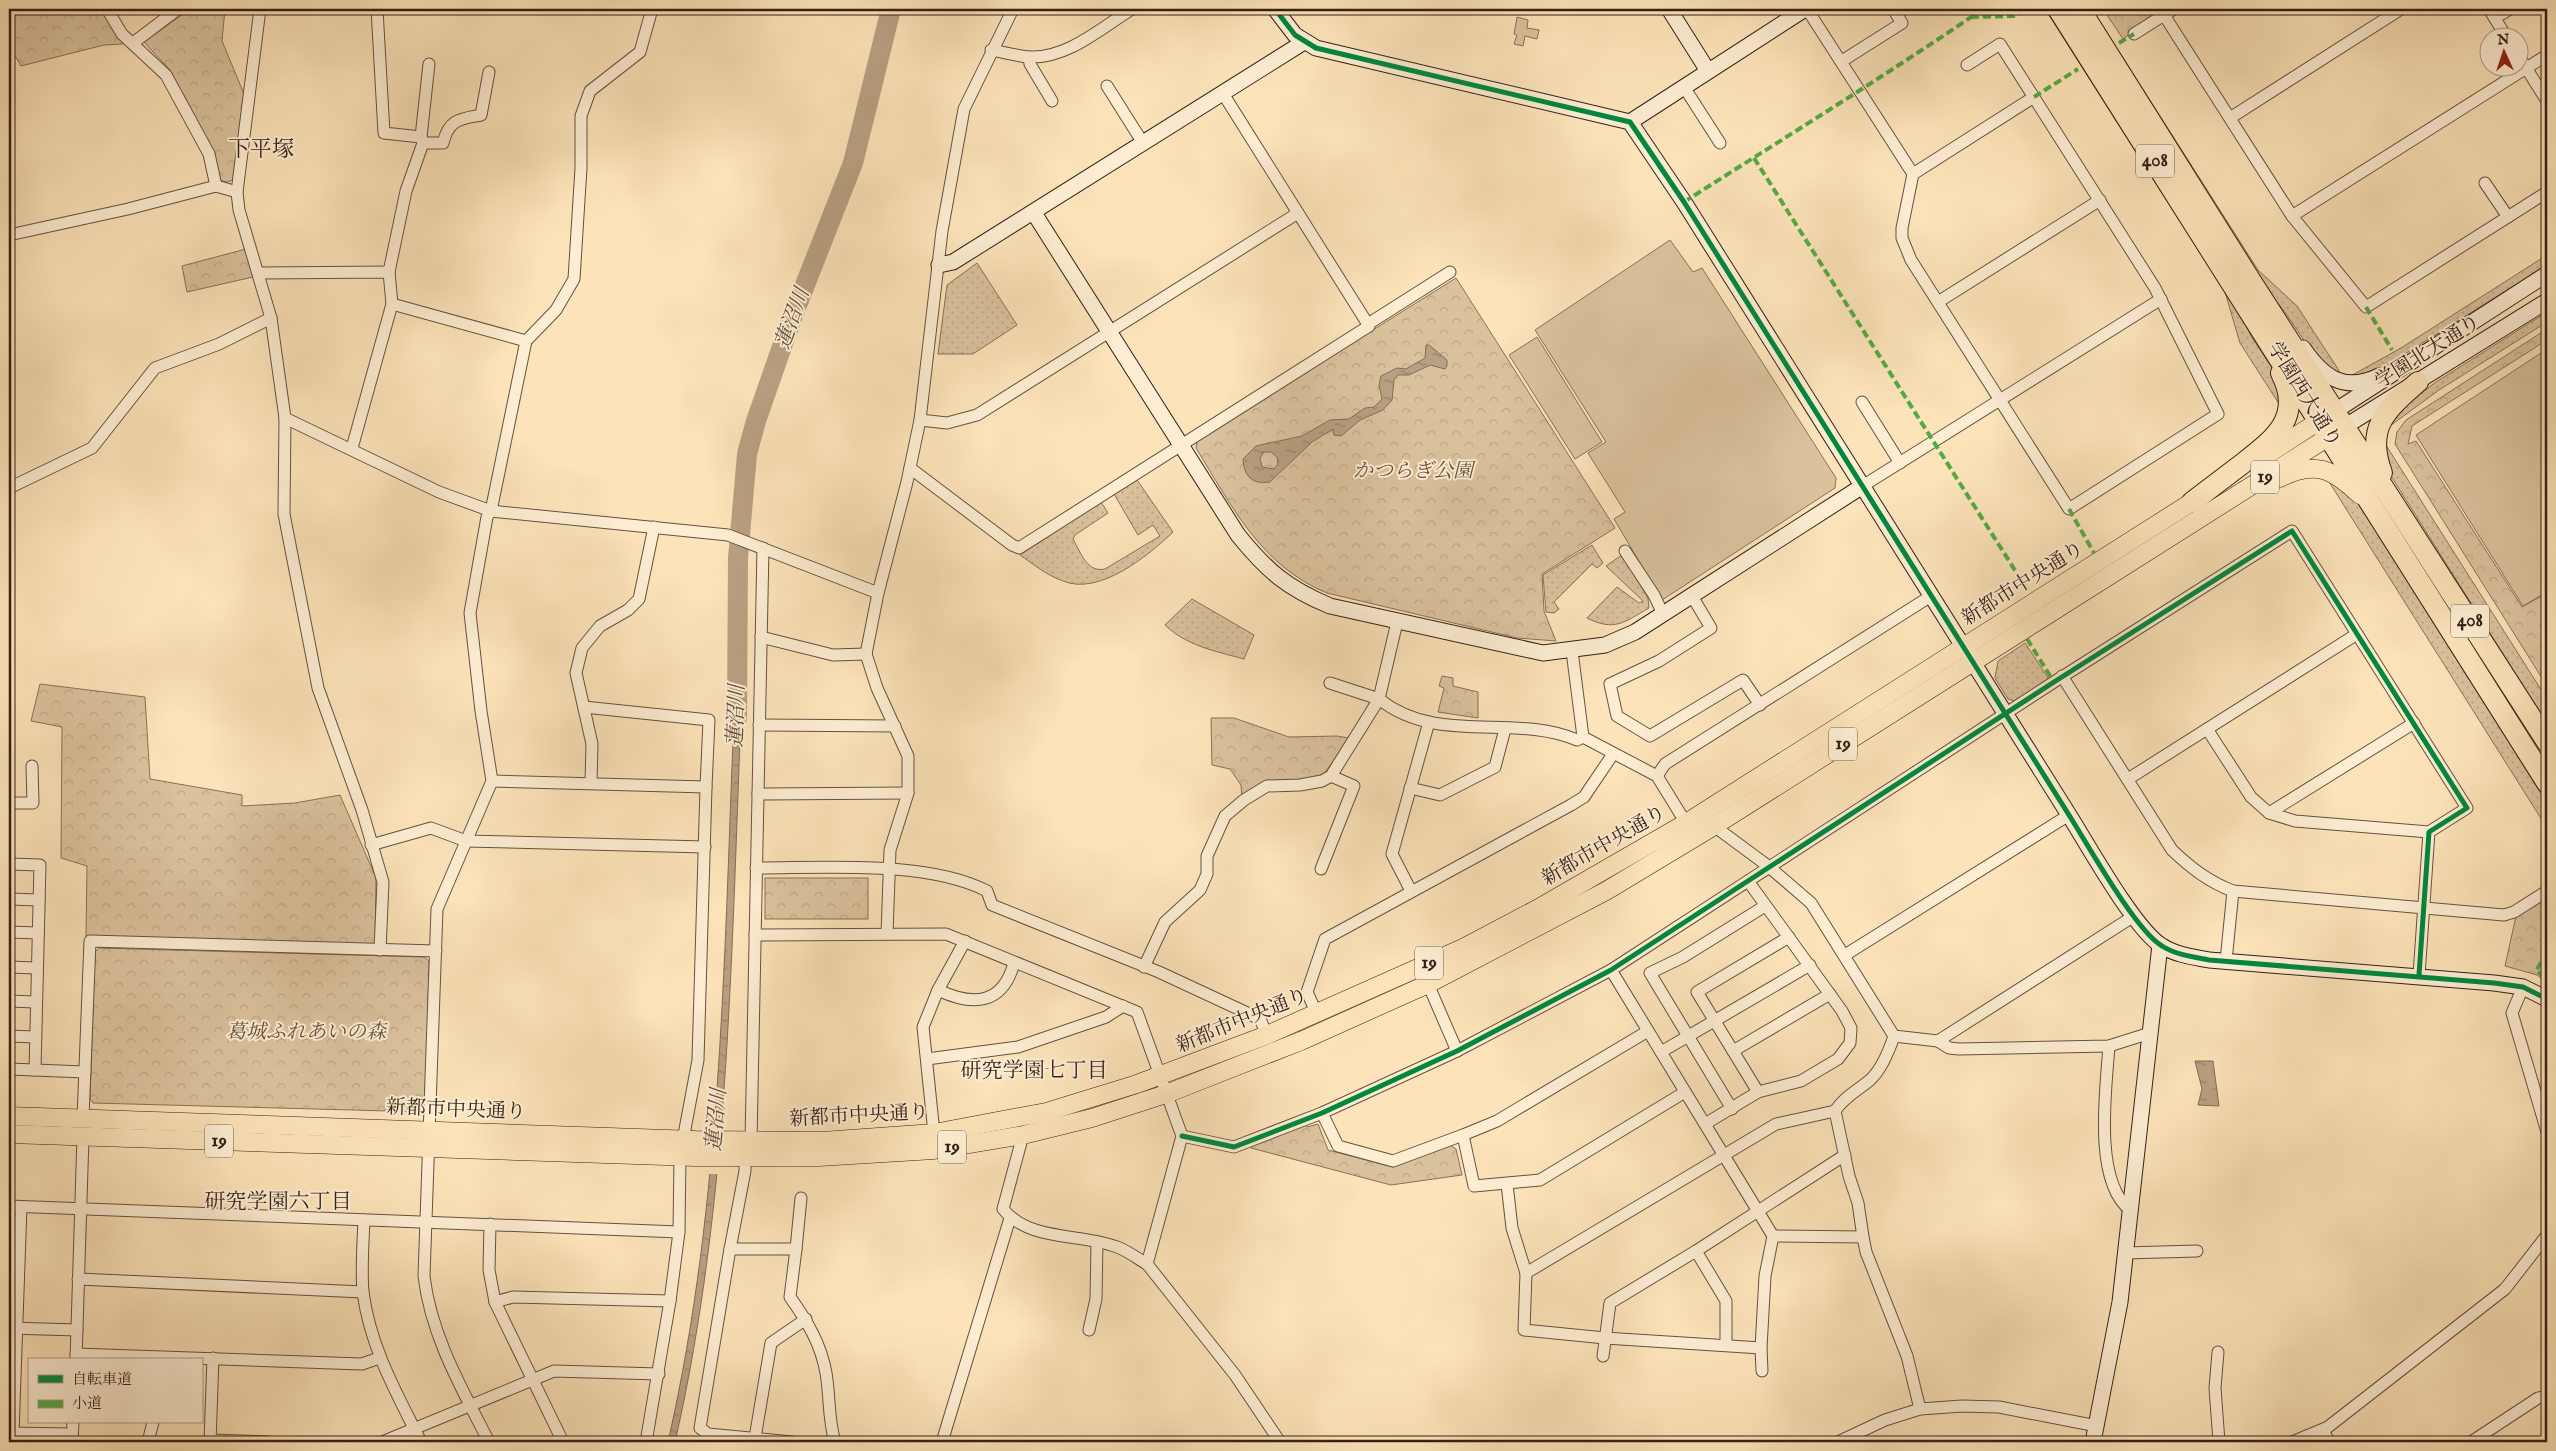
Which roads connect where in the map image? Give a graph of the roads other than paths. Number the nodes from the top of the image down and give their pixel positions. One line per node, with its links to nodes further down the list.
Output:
1 (107, 9): 23 (street)
2 (178, 9): 23 (street)
3 (260, 9): 49 (street)
4 (376, 9): 43 (street)
5 (652, 9): 70 (street)
6 (1013, 9): 24 (street)
7 (1132, 9): 26 (street)
8 (1669, 9): 32 (street)
9 (1806, 9): 27 (street); 32 (street)
10 (1893, 9): 27 (street)
11 (2058, 9): 66 (highway, 学園西大通り / 408)
12 (2080, 9): 66 (highway, 学園西大通り / 408)
13 (2378, 9): 19 (street)
14 (2401, 9): 19 (street)
15 (2510, 9): 18 (street)
16 (1278, 10): 22 (street)
17 (2169, 12): 21 (street); 41 (street)
18 (2492, 13): 20 (street)
19 (2385, 19): 41 (street)
20 (2501, 28)
21 (2134, 34)
22 (1304, 42): 37 (street); 42 (street)
23 (132, 43): 48 (street)
24 (991, 50): 26 (street); 57 (street)
25 (2547, 54): 30 (street)
26 (1029, 57): 39 (street)
27 (1842, 62): 46 (street)
28 (429, 64): 43 (street)
29 (1967, 65): 38 (street)
30 (2528, 66)
31 (2528, 70): 40 (street)
32 (1708, 71): 36 (street)
33 (490, 72): 43 (street)
34 (2509, 78): 54 (street)
35 (1107, 86): 44 (street)
36 (1684, 87): 42 (street); 45 (street)
37 (1222, 92): 44 (street); 53 (street)
38 (2034, 97): 46 (street); 51 (street)
39 (1052, 101)
40 (2547, 101)
41 (2230, 118): 54 (street)
42 (1630, 122): 83 (street)
43 (422, 140): 58 (street)
44 (1143, 143): 52 (street)
45 (1720, 143)
46 (1913, 174): 63 (street)
47 (2485, 183): 55 (street)
48 (216, 186): 49 (street); 56 (street)
49 (237, 192): 60 (street)
50 (2547, 192): 55 (street)
51 (2100, 200): 62 (street); 63 (street)
52 (1034, 213): 57 (street); 69 (street)
53 (1298, 213): 68 (street); 69 (street)
54 (2292, 216): 55 (street)
55 (2508, 217)
56 (9, 235)
57 (939, 265): 76 (street)
58 (389, 272): 60 (street); 65 (street)
59 (1450, 272): 68 (street)
60 (259, 273): 67 (street)
61 (2547, 274): 71 (street, 学園北大通り)
62 (2161, 299): 73 (street); 73 (street)
63 (1938, 302): 73 (street)
64 (2547, 302): 72 (street, 学園北大通り)
65 (392, 304): 70 (street); 79 (street)
66 (2260, 310): 71 (street); 77 (highway, 学園西大通り / 408); 86 (highway)
67 (271, 318): 75 (street); 82 (street)
68 (1368, 324): 78 (street)
69 (1109, 331): 76 (street); 78 (street)
70 (526, 341): 87 (street)
71 (2408, 362): 77 (street, 学園北大通り)
72 (2418, 382): 77 (street, 学園北大通り); 84 (highway)
73 (1999, 400): 80 (street)
74 (1862, 402): 80 (street)
75 (285, 418): 79 (street); 135 (street)
76 (920, 420): 81 (street)
77 (2333, 423): 84 (highway, 学園西大通り / 408); 85 (highway, 学園西大通り / 408); 86 (main road, 新都市中央通り / 19)
78 (1181, 444): 81 (street); 95 (street)
79 (352, 448): 87 (street)
80 (1900, 463): 83 (street)
81 (910, 468): 91 (street)
82 (9, 488)
83 (1861, 488): 92 (street); 93 (street)
84 (2392, 500): 115 (highway, 学園西大通り / 408)
85 (2373, 507): 86 (main road); 123 (highway, 学園西大通り / 408)
86 (2197, 510): 98 (main road, 新都市中央通り / 19); 101 (main road, 新都市中央通り / 19)
87 (491, 511): 88 (street); 121 (street)
88 (654, 527): 89 (street); 106 (street)
89 (758, 546): 91 (street); 97 (street)
90 (1625, 550): 94 (street)
91 (878, 593): 100 (street)
92 (1692, 596): 94 (street); 105 (street)
93 (1931, 596): 98 (street); 105 (street)
94 (1663, 614): 99 (street)
95 (1397, 622): 99 (street); 104 (street)
96 (2357, 634): 102 (street); 109 (street); 112 (street)
97 (761, 637): 100 (street); 110 (street)
98 (1963, 647): 101 (street); 131 (main road, 新都市中央通り / 19)
99 (1572, 650): 114 (street)
100 (866, 654): 111 (street)
101 (1972, 662): 107 (street); 132 (main road, 新都市中央通り / 19)
102 (2062, 676): 107 (street); 120 (street)
103 (1330, 683): 104 (street)
104 (1379, 699): 108 (street); 118 (street)
105 (1760, 705): 119 (street)
106 (584, 708): 122 (street); 124 (street)
107 (2006, 714): 130 (street); 138 (street)
108 (1429, 722): 113 (street); 125 (street)
109 (2414, 723): 129 (street); 133 (street)
110 (759, 725): 111 (street); 127 (street)
111 (895, 726): 126 (street)
112 (2207, 729): 120 (street); 129 (street)
113 (1505, 730): 114 (street); 125 (street)
114 (1583, 736): 116 (street)
115 (2547, 742)
116 (1612, 754): 119 (street); 143 (street)
117 (32, 766): 128 (street)
118 (1331, 776): 141 (street); 165 (street)
119 (1657, 776): 131 (street)
120 (2128, 779): 144 (street)
121 (492, 781): 122 (street); 134 (street)
122 (590, 783): 124 (street)
123 (2547, 783)
124 (706, 787): 136 (street)
125 (1410, 788): 143 (street)
126 (908, 793): 127 (street); 140 (street)
127 (758, 794): 139 (street)
128 (9, 803)
129 (2270, 813): 133 (street)
130 (2069, 815): 150 (street); 160 (street)
131 (1686, 822): 177 (main road, 新都市中央通り / 19)
132 (1714, 826): 138 (street); 169 (main road, 新都市中央通り / 19)
133 (2429, 832): 149 (street)
134 (466, 841): 135 (street); 136 (street); 159 (street)
135 (371, 845): 158 (street)
136 (705, 847): 213 (street)
137 (9, 864): 147 (street)
138 (1768, 866): 142 (street); 160 (street)
139 (756, 868): 140 (street); 154 (street)
140 (888, 868): 153 (street); 165 (street)
141 (1321, 869)
142 (1748, 881): 148 (street); 167 (street)
143 (1411, 891): 177 (street)
144 (2234, 891): 149 (street); 161 (street)
145 (2547, 891): 149 (street)
146 (9, 899): 147 (street)
147 (39, 900): 152 (street)
148 (1765, 906): 155 (street); 185 (street)
149 (2424, 908): 168 (street)
150 (2134, 916): 157 (street); 186 (street)
151 (9, 932): 152 (street)
152 (38, 933): 166 (street)
153 (887, 934): 154 (street); 156 (street)
154 (755, 935): 214 (street)
155 (1789, 937): 163 (street); 178 (street)
156 (965, 941): 162 (street); 171 (street)
157 (2160, 945): 161 (street); 180 (street)
158 (380, 950): 159 (street); 194 (street)
159 (436, 952): 212 (street)
160 (1845, 955): 183 (street)
161 (2226, 962): 168 (street)
162 (1014, 963): 171 (street); 176 (street)
163 (1810, 965): 172 (street); 178 (street)
164 (9, 967): 166 (street)
165 (1144, 967): 181 (street)
166 (36, 968): 175 (street)
167 (1611, 970): 179 (street); 188 (street)
168 (2419, 975): 170 (street)
169 (1428, 984): 188 (street); 198 (main road, 新都市中央通り / 19)
170 (2523, 987): 173 (street); 205 (street)
171 (938, 990): 191 (street)
172 (1830, 994): 189 (street); 197 (street)
173 (2547, 999)
174 (9, 1001): 175 (street)
175 (35, 1002): 184 (street)
176 (1123, 1006): 191 (street); 195 (street)
177 (1317, 1014): 181 (main road, 新都市中央通り / 19)
178 (1715, 1021): 185 (street); 189 (street)
179 (1648, 1031): 190 (street); 209 (street)
180 (2150, 1033): 187 (street); 223 (street)
181 (1267, 1035): 195 (main road, 新都市中央通り / 19)
182 (9, 1036): 184 (street)
183 (1894, 1036): 186 (street); 200 (street)
184 (35, 1037): 193 (street)
185 (1688, 1037): 190 (street); 199 (street)
186 (1938, 1041): 187 (street)
187 (2109, 1046): 223 (street)
188 (1457, 1051): 201 (street)
189 (1733, 1051): 197 (street)
190 (1661, 1052): 196 (street)
191 (927, 1059): 206 (street)
192 (9, 1069): 193 (street)
193 (35, 1070): 194 (street)
194 (84, 1072): 203 (street)
195 (1160, 1076): 198 (street); 206 (main road, 新都市中央通り / 19)
196 (1685, 1092): 204 (street); 217 (street)
197 (1758, 1092): 199 (street)
198 (1166, 1094): 208 (main road, 新都市中央通り / 19); 211 (street)
199 (1732, 1108): 204 (street)
200 (1835, 1110): 215 (street); 216 (street)
201 (1322, 1112): 209 (street); 211 (street)
202 (9, 1116): 203 (main road, 新都市中央通り / 19)
203 (83, 1118): 212 (main road, 新都市中央通り / 19)
204 (1705, 1124): 216 (street)
205 (2547, 1132)
206 (934, 1133): 214 (main road, 新都市中央通り / 19)
207 (9, 1134): 210 (main road, 新都市中央通り / 19)
208 (1024, 1135): 214 (main road, 新都市中央通り / 19); 224 (street)
209 (1463, 1135): 217 (street)
210 (83, 1136): 212 (main road, 新都市中央通り / 19); 221 (street)
211 (1182, 1136): 238 (street)
212 (430, 1139): 213 (main road, 新都市中央通り / 19); 226 (street)
213 (689, 1148): 214 (main road, 新都市中央通り / 19); 228 (street)
214 (740, 1149): 234 (street)
215 (1845, 1155): 222 (street); 231 (street)
216 (1724, 1156): 222 (street); 239 (street)
217 (1507, 1184): 239 (street)
218 (801, 1198): 233 (street)
219 (9, 1206): 220 (street)
220 (21, 1207): 221 (street); 241 (street)
221 (81, 1210): 225 (street); 240 (street)
222 (1757, 1210): 230 (street); 235 (street)
223 (2130, 1210): 236 (street)
224 (1010, 1218): 232 (street); 282 (street)
225 (364, 1220): 226 (street); 242 (street)
226 (427, 1222): 227 (street); 262 (street)
227 (490, 1224): 228 (street); 243 (street)
228 (679, 1232): 244 (street)
229 (2547, 1235): 268 (street)
230 (1773, 1236): 231 (street); 251 (street)
231 (1863, 1237): 263 (street)
232 (1097, 1242): 238 (street); 248 (street)
233 (796, 1248): 234 (street); 245 (street)
234 (730, 1249): 271 (street)
235 (1696, 1251): 249 (street); 250 (street)
236 (2125, 1252): 237 (street); 266 (street)
237 (2197, 1252)
238 (1147, 1264): 283 (street)
239 (1526, 1273): 249 (street)
240 (78, 1280): 242 (street); 247 (street)
241 (14, 1285): 246 (street)
242 (363, 1292): 257 (street)
243 (495, 1302): 244 (street); 260 (street)
244 (670, 1302): 259 (street)
245 (806, 1319): 271 (street); 281 (street)
246 (13, 1328): 247 (street); 269 (street)
247 (77, 1330): 254 (street)
248 (1089, 1330)
249 (1605, 1338): 250 (street); 253 (street)
250 (1726, 1346): 251 (street)
251 (1761, 1348): 258 (street)
252 (2218, 1352): 286 (street)
253 (1603, 1356)
254 (76, 1357): 255 (street)
255 (155, 1358): 256 (street)
256 (212, 1358): 257 (street); 272 (street)
257 (380, 1358): 267 (street)
258 (1762, 1371)
259 (658, 1374): 260 (street); 279 (street)
260 (533, 1380): 262 (street); 278 (street)
261 (2547, 1396): 289 (street)
262 (471, 1406): 267 (street); 277 (street)
263 (1920, 1409): 266 (street); 284 (street)
264 (73, 1424): 270 (street)
265 (152, 1424): 273 (street)
266 (2097, 1426): 285 (street)
267 (414, 1429): 275 (street); 276 (street)
268 (2323, 1430): 287 (street); 288 (street)
269 (11, 1433): 270 (street)
270 (72, 1438)
271 (755, 1438): 280 (street)
272 (210, 1441): 274 (street)
273 (148, 1442)
274 (268, 1442)
275 (382, 1442)
276 (421, 1442)
277 (489, 1442)
278 (563, 1442)
279 (646, 1442)
280 (792, 1442)
281 (835, 1442)
282 (942, 1442)
283 (1280, 1442)
284 (1838, 1442)
285 (2093, 1442)
286 (2219, 1442)
287 (2292, 1442)
288 (2329, 1442)
289 (2471, 1442)

